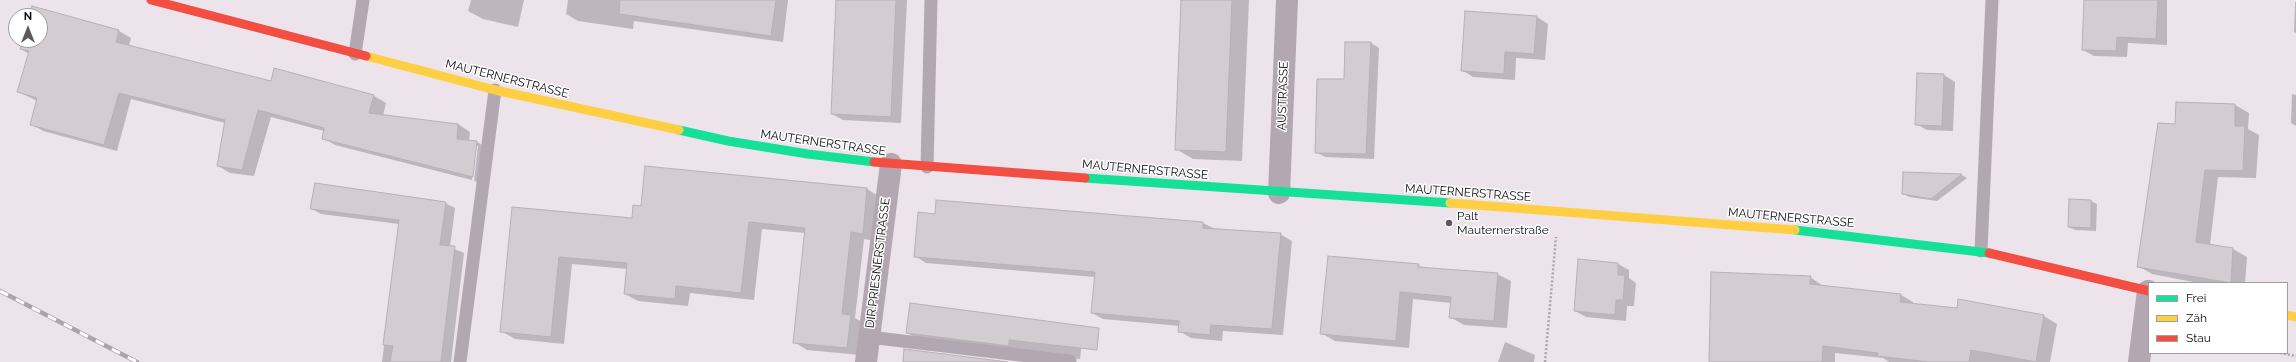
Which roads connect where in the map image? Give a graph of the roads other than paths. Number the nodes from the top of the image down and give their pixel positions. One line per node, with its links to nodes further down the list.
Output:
1 (151, 0): 6 (street, MAUTERNERSTRASSE)
2 (363, 0): 6 (lane)
3 (932, 0): 9 (lane)
4 (1287, 0): 10 (street, AUSTRASSE)
5 (1992, 0): 11 (lane)
6 (355, 54): 7 (street, MAUTERNERSTRASSE)
7 (495, 90): 8 (street, MAUTERNERSTRASSE); 16 (lane)
8 (891, 164): 9 (street, MAUTERNERSTRASSE); 14 (street, DIR.PRIESNERSTRASSE)
9 (927, 167): 10 (street, MAUTERNERSTRASSE)
10 (1279, 193): 11 (street, MAUTERNERSTRASSE)
11 (1981, 251): 12 (street, MAUTERNERSTRASSE)
12 (2148, 291)
13 (2148, 298): 18 (street)
14 (869, 337): 15 (lane); 17 (street, DIR.PRIESNERSTRASSE)
15 (1070, 361)
16 (460, 362)
17 (866, 362)
18 (2139, 362)

